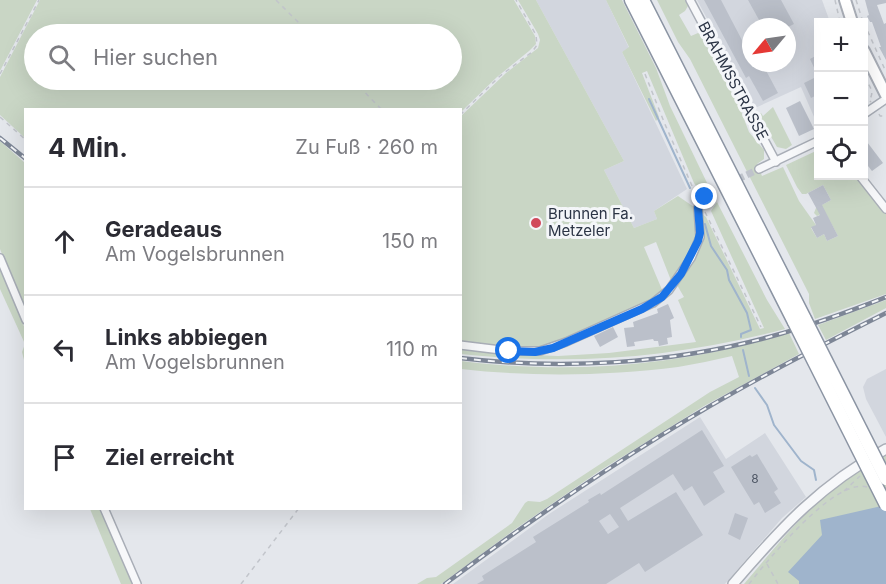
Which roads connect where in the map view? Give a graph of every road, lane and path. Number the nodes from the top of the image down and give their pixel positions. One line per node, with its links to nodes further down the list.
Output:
1 (39, 0): 13 (path)
2 (276, 0): 14 (path)
3 (516, 0): 24 (path)
4 (631, 0): 35 (highway)
5 (643, 0): 35 (highway)
6 (690, 0): 28 (street, BRAHMSSTRASSE)
7 (835, 0): 10 (path)
8 (845, 0): 11 (main road)
9 (856, 0): 12 (path)
10 (839, 18)
11 (851, 18)
12 (861, 18)
13 (26, 24)
14 (300, 24)
15 (24, 28): 19 (path)
16 (868, 34): 18 (path)
17 (868, 59): 21 (main road)
18 (886, 72)
19 (0, 74)
20 (363, 90): 22 (path)
21 (886, 97): 23 (street)
22 (380, 108)
23 (868, 111)
24 (462, 113)
25 (0, 117): 26 (path)
26 (24, 138)
27 (814, 143): 28 (street)
28 (776, 162): 29 (street)
29 (759, 169)
30 (863, 180): 32 (street)
31 (709, 193): 36 (street)
32 (886, 209)
33 (0, 258): 34 (street)
34 (24, 315)
35 (800, 321): 38 (highway, bridge); 40 (highway, bridge)
36 (462, 345)
37 (886, 449): 46 (street)
38 (886, 479)
39 (869, 488): 43 (path)
40 (886, 505)
41 (105, 510): 44 (street)
42 (297, 510): 45 (path)
43 (766, 563): 47 (path); 48 (path)
44 (137, 584)
45 (241, 584)
46 (733, 584)
47 (748, 584)
48 (778, 584)

